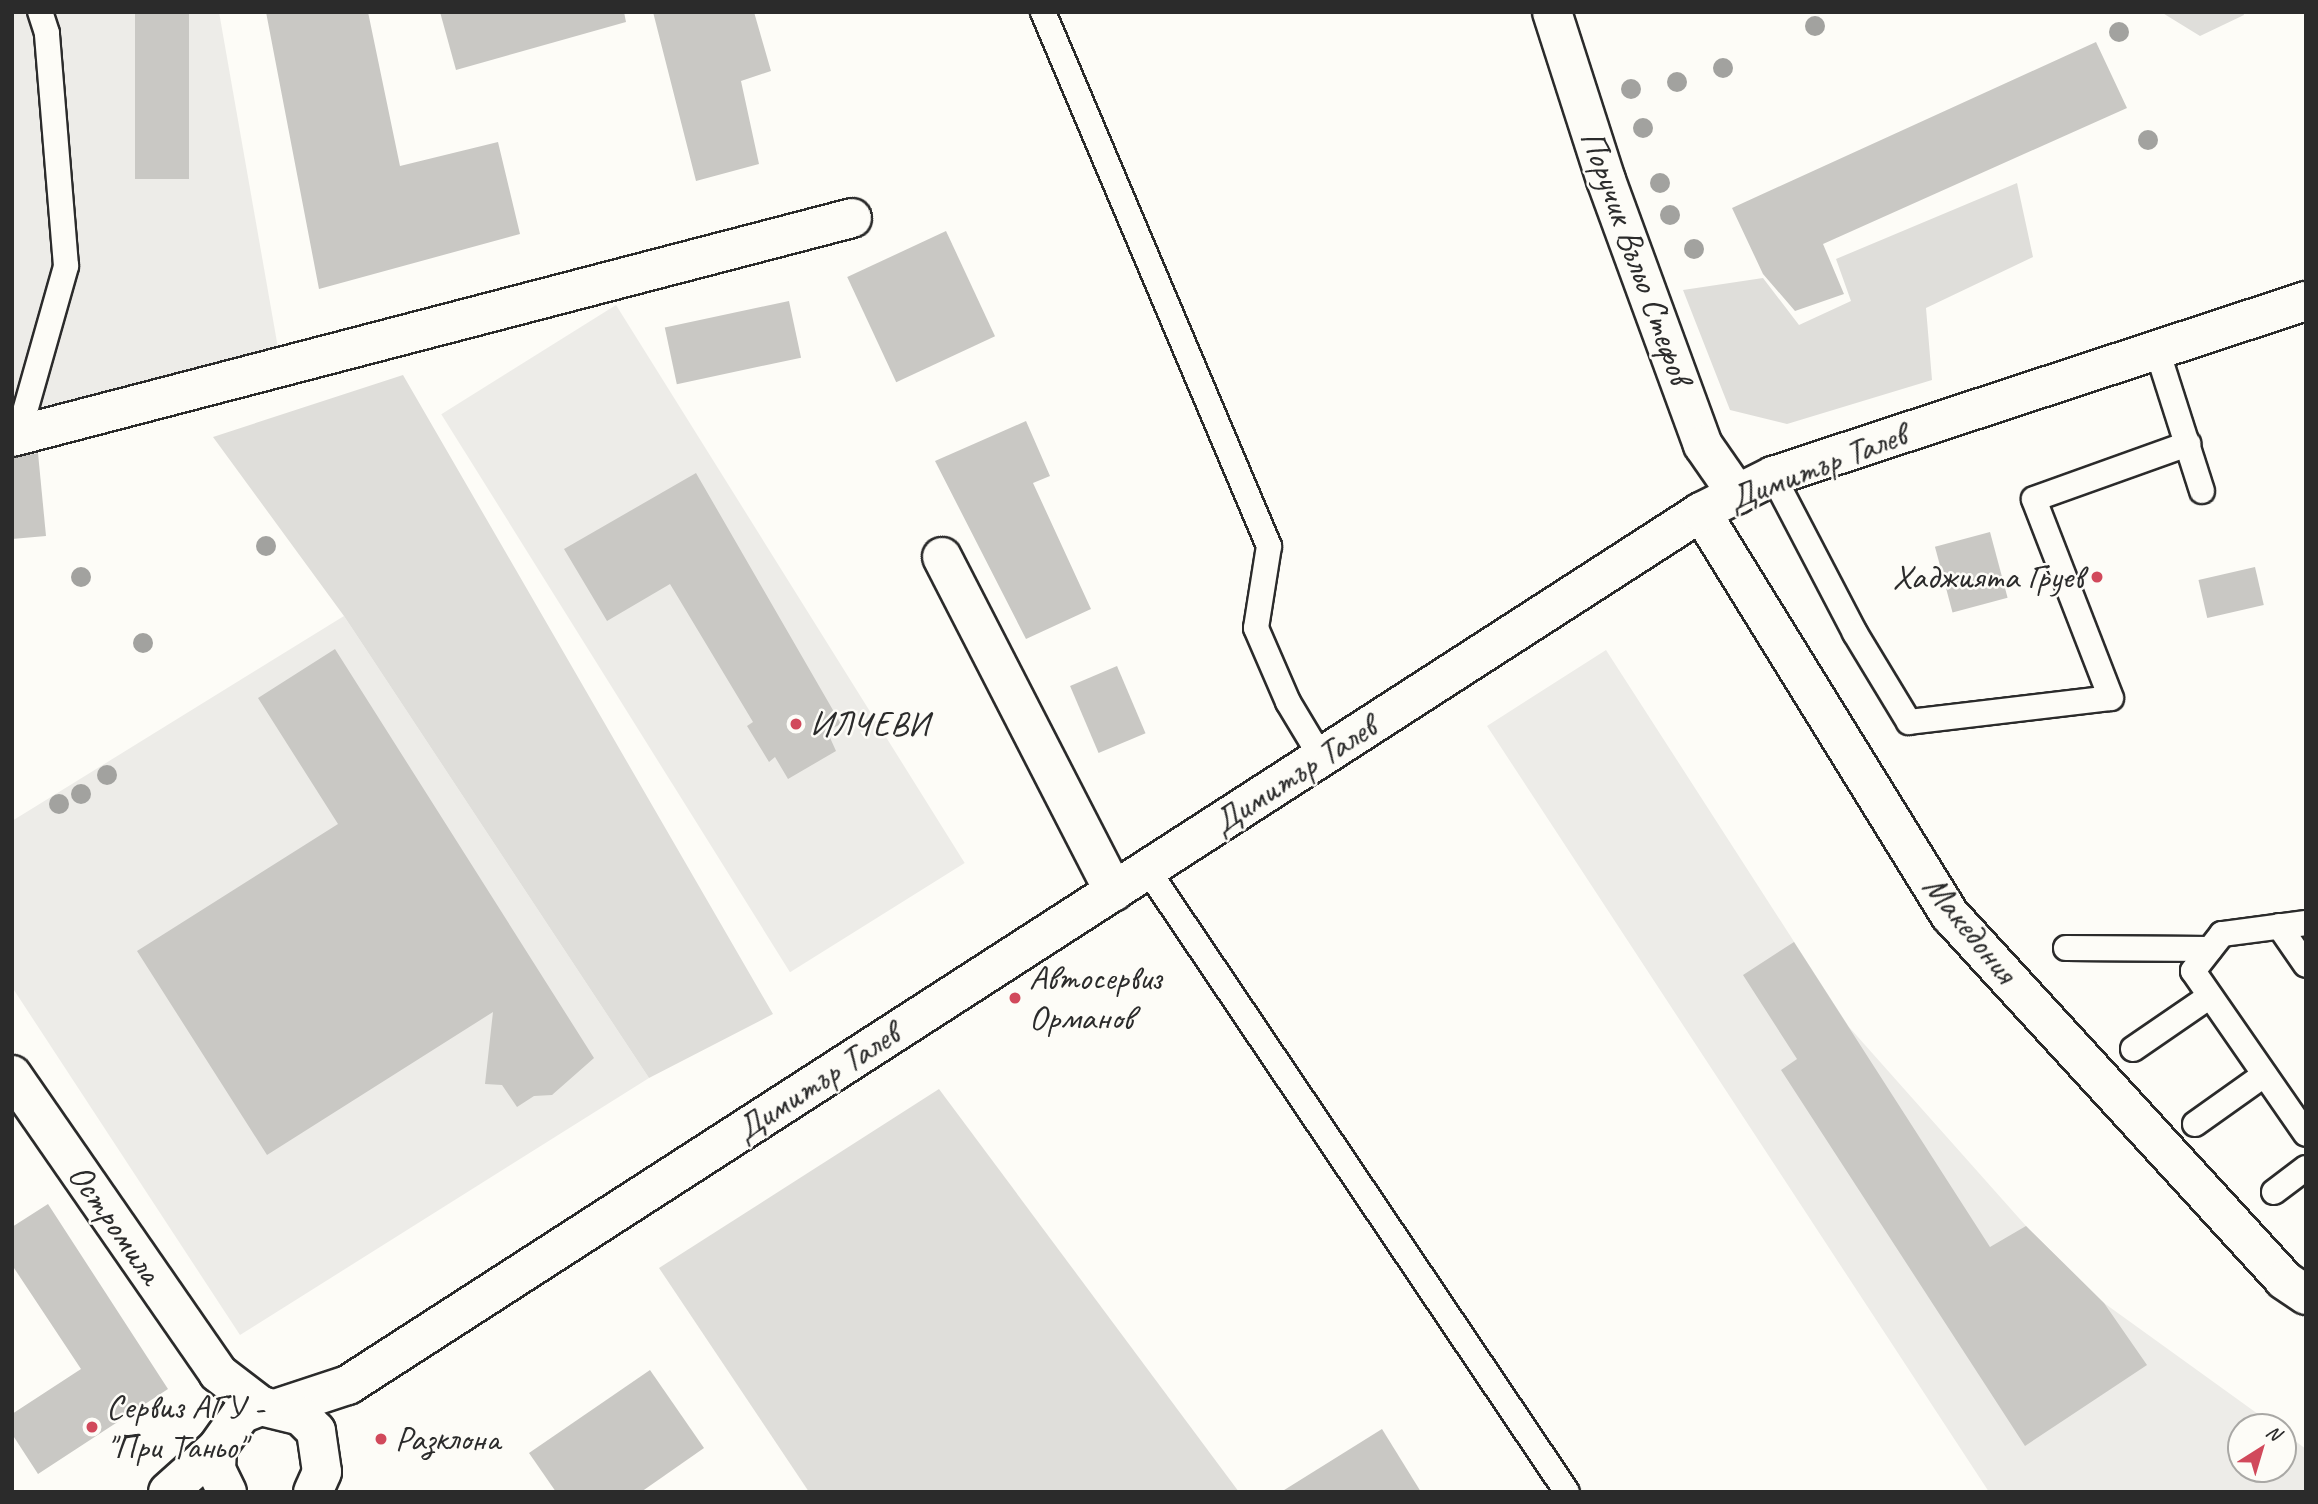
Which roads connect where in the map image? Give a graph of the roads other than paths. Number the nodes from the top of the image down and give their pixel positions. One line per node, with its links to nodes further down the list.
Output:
1 (40, 12): 7 (lane)
2 (1043, 12): 14 (lane)
3 (1552, 12): 11 (street, Поручик Въльо Стефов)
4 (852, 218): 7 (street)
5 (2306, 301): 6 (street, Димитър Талев)
6 (2157, 350): 8 (lane); 9 (street, Димитър Талев)
7 (15, 436)
8 (2188, 444): 9 (lane); 10 (lane)
9 (1773, 476): 11 (street, Димитър Талев)
10 (2202, 491)
11 (1737, 494): 12 (street, Димитър Талев)
12 (1701, 512): 14 (street, Димитър Талев); 30 (street, Македония)
13 (942, 557): 16 (street)
14 (1321, 757): 15 (street, Димитър Талев)
15 (1147, 869): 16 (street, Димитър Талев); 39 (lane)
16 (1114, 891): 32 (street, Димитър Талев)
17 (2306, 923): 18 (lane)
18 (2279, 926): 20 (lane); 21 (lane)
19 (2066, 948): 20 (lane)
20 (2210, 949): 22 (lane)
21 (2306, 965)
22 (2210, 996): 23 (lane); 24 (lane)
23 (2133, 1049)
24 (2264, 1074): 26 (lane); 27 (lane)
25 (12, 1075): 31 (street, Остромила)
26 (2195, 1124)
27 (2306, 1135)
28 (2306, 1168): 29 (lane)
29 (2274, 1192)
30 (2305, 1293)
31 (218, 1373): 33 (street, Остромила); 34 (street, Остромила)
32 (348, 1385): 33 (street, Димитър Талев); 35 (street)
33 (271, 1407): 34 (street, Димитър Талев); 35 (street, Остромила)
34 (221, 1438): 36 (street, Димитър Талев); 37 (street, Остромила)
35 (323, 1451): 38 (street)
36 (168, 1492)
37 (227, 1492)
38 (314, 1492)
39 (1567, 1492)

